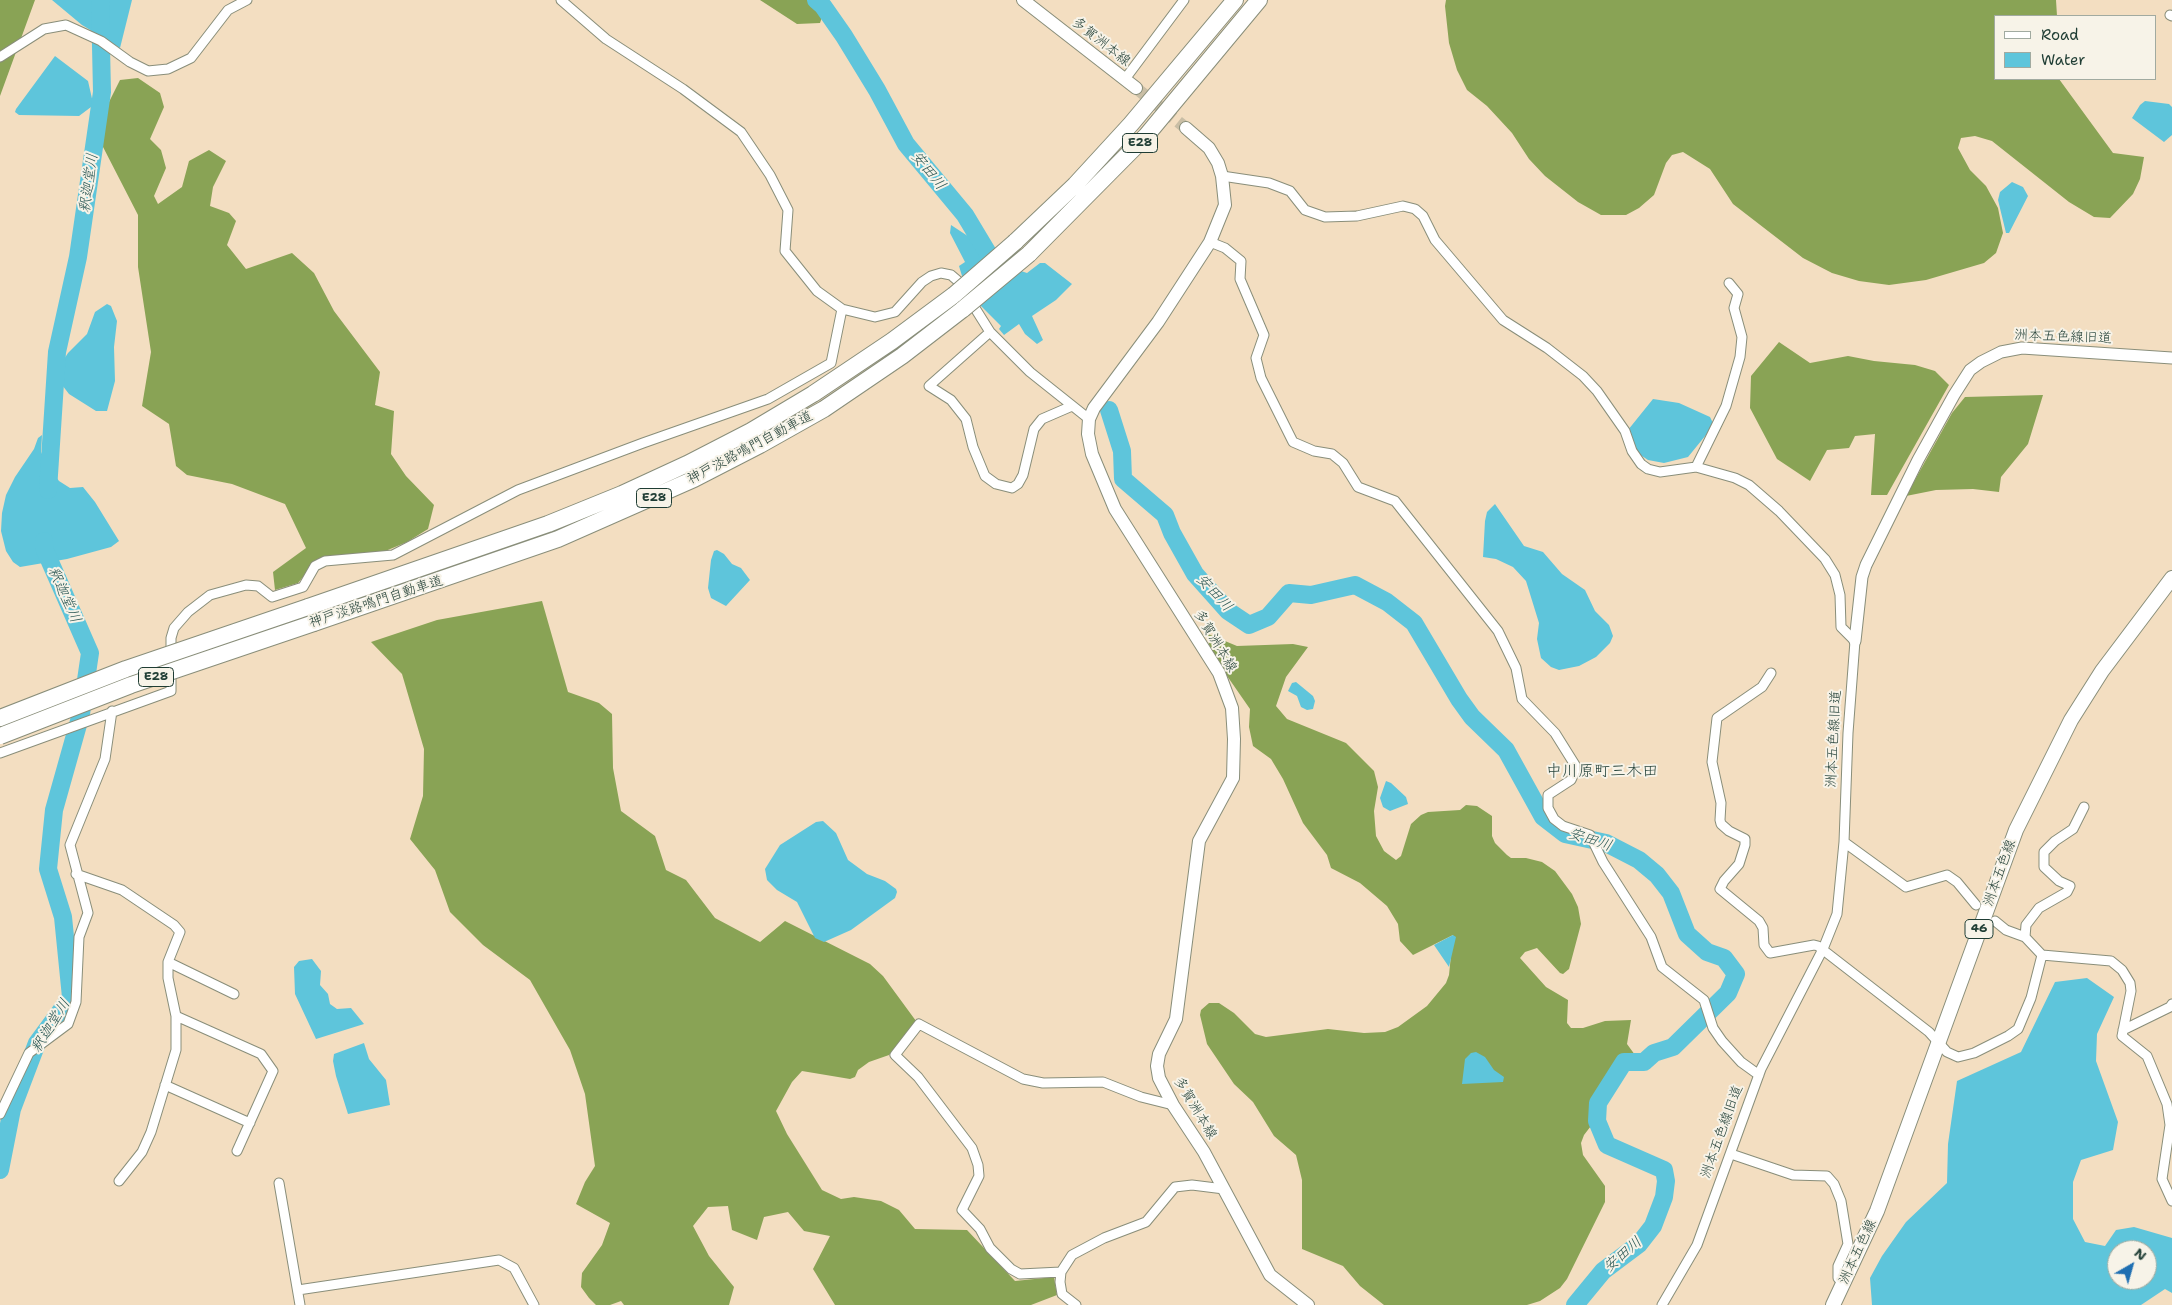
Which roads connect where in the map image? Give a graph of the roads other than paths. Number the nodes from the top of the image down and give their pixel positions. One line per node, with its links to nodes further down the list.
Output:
1 (247, 0): 7 (street)
2 (561, 0): 14 (street)
3 (1023, 0): 8 (main road, 多賀洲本線)
4 (1184, 0): 8 (street)
5 (1259, 0): 21 (highway, 神戸淡路鳴門自動車道 / E28, bridge)
6 (1230, 5): 21 (highway, 神戸淡路鳴門自動車道 / E28, bridge)
7 (0, 57)
8 (1125, 79): 9 (main road, 多賀洲本線)
9 (1136, 88)
10 (1186, 128): 11 (main road)
11 (1222, 176): 12 (main road); 19 (street)
12 (1210, 242): 18 (main road); 42 (street)
13 (1729, 283): 19 (street)
14 (842, 309): 15 (street); 24 (street)
15 (990, 332): 17 (street); 17 (street)
16 (2172, 358): 22 (street, 洲本五色線旧道)
17 (1072, 406): 18 (street)
18 (1088, 419): 44 (main road, 多賀洲本線)
19 (1696, 467): 22 (street)
20 (2172, 578): 41 (main road, 洲本五色線 / 46)
21 (311, 615): 25 (highway, 神戸淡路鳴門自動車道 / E28, bridge); 26 (highway, 神戸淡路鳴門自動車道 / E28, bridge)
22 (1855, 642): 29 (street, 洲本五色線旧道)
23 (1771, 673): 34 (street)
24 (112, 711): 27 (street); 30 (street)
25 (0, 718)
26 (0, 736)
27 (0, 752)
28 (2084, 807): 33 (street)
29 (1844, 842): 31 (street); 34 (street, 洲本五色線旧道)
30 (76, 874): 36 (street); 45 (street)
31 (1976, 905)
32 (1995, 921): 33 (street)
33 (2025, 938): 35 (street)
34 (1823, 949): 41 (street); 42 (street, 洲本五色線旧道)
35 (2042, 955): 40 (street); 41 (street)
36 (168, 962): 37 (street); 39 (street)
37 (234, 994)
38 (2172, 1004): 40 (street)
39 (176, 1016): 43 (street); 46 (street)
40 (2123, 1030): 52 (street)
41 (1938, 1043): 54 (main road, 洲本五色線 / 46)
42 (1759, 1075): 48 (street, 洲本五色線旧道)
43 (165, 1085): 46 (street); 49 (street)
44 (1173, 1105): 51 (main road, 多賀洲本線); 53 (street)
45 (0, 1114)
46 (250, 1123): 47 (street)
47 (237, 1151)
48 (1731, 1154): 54 (street); 60 (street, 洲本五色線旧道)
49 (119, 1181)
50 (280, 1183): 55 (street)
51 (1224, 1189): 53 (street); 59 (main road, 多賀洲本線)
52 (2172, 1202)
53 (1061, 1272): 58 (street)
54 (1844, 1284): 61 (main road, 洲本五色線 / 46)
55 (298, 1290): 56 (street); 57 (street)
56 (300, 1305)
57 (534, 1305)
58 (1076, 1305)
59 (1308, 1305)
60 (1662, 1305)
61 (1833, 1305)

